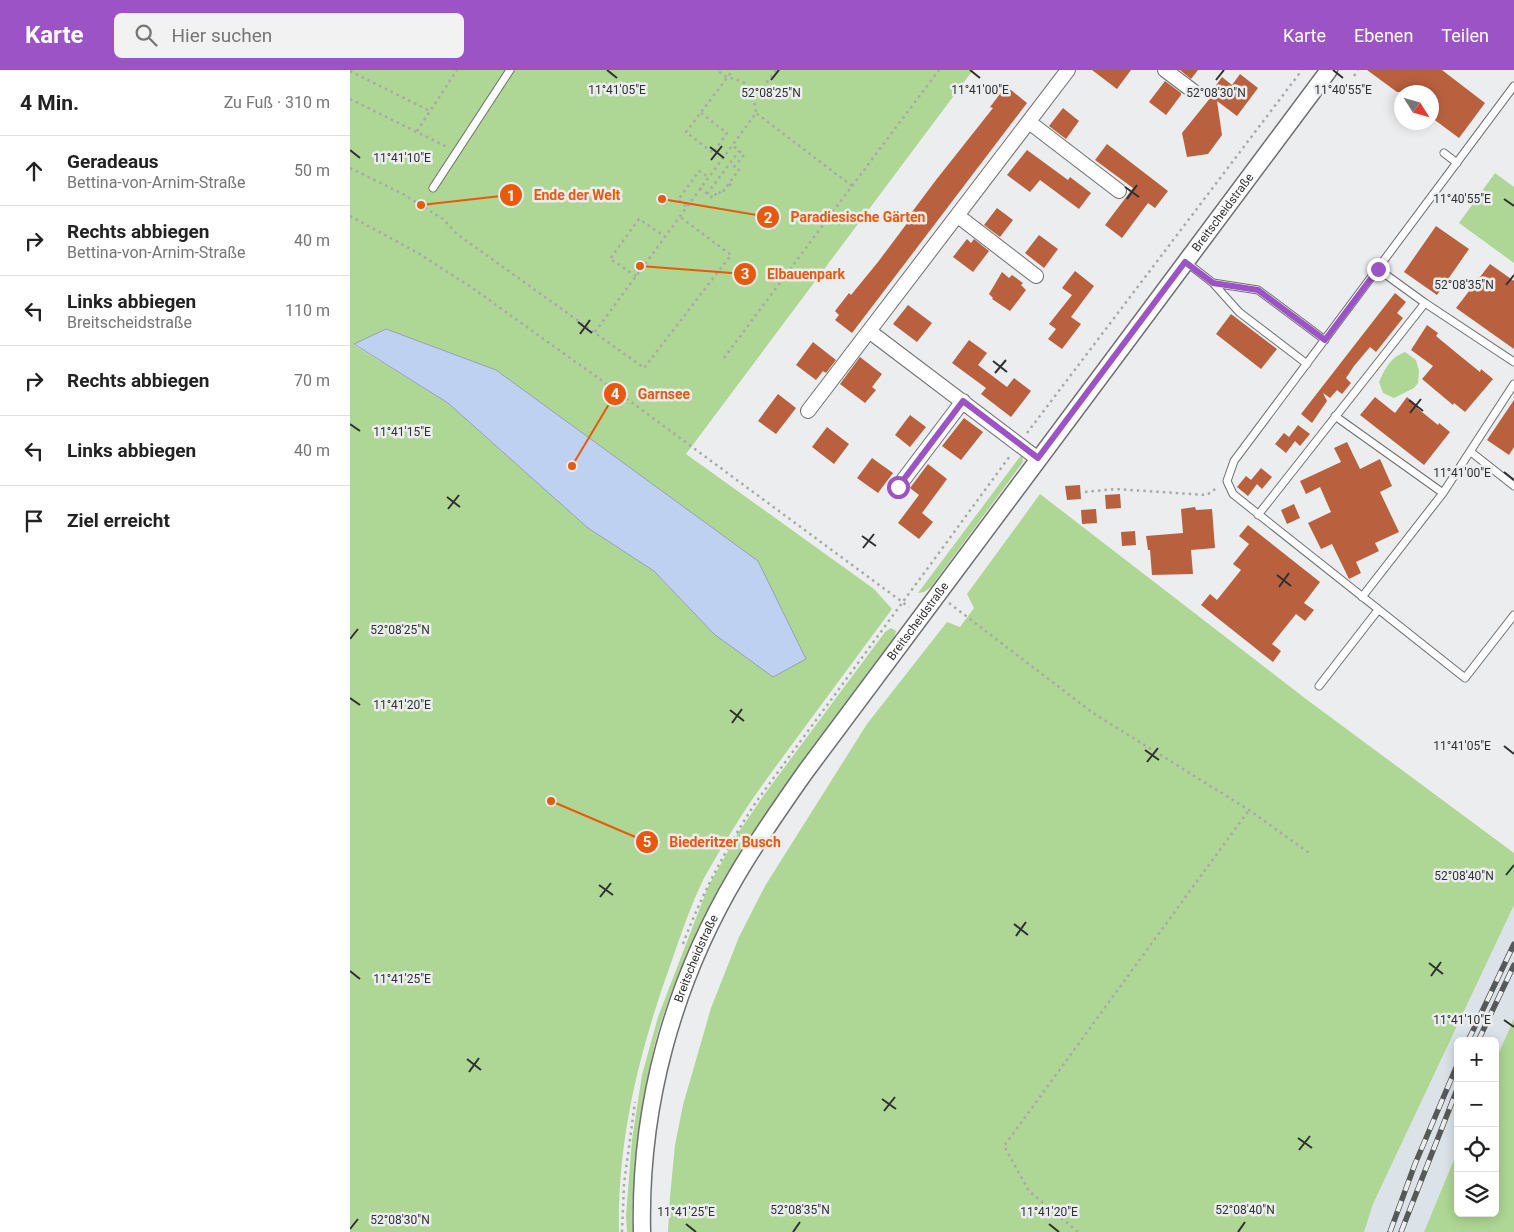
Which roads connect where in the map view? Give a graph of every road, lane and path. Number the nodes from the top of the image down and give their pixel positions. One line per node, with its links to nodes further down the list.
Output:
1 (457, 70): 19 (path)
2 (510, 70): 26 (lane)
3 (717, 70): 14 (path)
4 (733, 70): 14 (path)
5 (776, 70): 17 (path)
6 (939, 70): 32 (path)
7 (1068, 70): 22 (street)
8 (1165, 70): 16 (street)
9 (1302, 70): 59 (path, Breitscheidstraße)
10 (1329, 70): 43 (street, Breitscheidstraße)
11 (1358, 70): 13 (path)
12 (350, 71): 19 (path)
13 (1354, 76)
14 (728, 77): 17 (path); 20 (path)
15 (1514, 86): 28 (lane)
16 (1193, 90)
17 (755, 98): 21 (path)
18 (350, 99): 23 (path)
19 (430, 111): 23 (path)
20 (701, 113): 20 (path)
21 (756, 113): 24 (path); 32 (path)
22 (1030, 122): 36 (street); 41 (street)
23 (417, 131): 26 (path)
24 (732, 145): 25 (path); 30 (path)
25 (739, 151): 31 (path); 37 (path)
26 (457, 152): 34 (lane)
27 (1444, 153): 28 (lane)
28 (1457, 163): 44 (lane)
29 (350, 168): 50 (path)
30 (708, 177): 35 (path); 38 (path)
31 (729, 184): 33 (path); 37 (path)
32 (852, 186): 52 (path)
33 (733, 187)
34 (433, 188)
35 (700, 188): 37 (path); 38 (path)
36 (1119, 191)
37 (707, 194)
38 (686, 206): 40 (path)
39 (350, 216): 69 (path)
40 (679, 216): 42 (path); 50 (path)
41 (958, 216): 46 (street); 49 (street)
42 (664, 236): 45 (path); 45 (path)
43 (1185, 262): 47 (lane); 61 (street, Breitscheidstraße)
44 (1378, 269): 48 (lane); 51 (lane)
45 (636, 276): 50 (path)
46 (1036, 276)
47 (1213, 283): 51 (lane); 54 (lane)
48 (1425, 303): 53 (lane); 58 (lane)
49 (869, 331): 56 (street); 57 (street)
50 (595, 332)
51 (1325, 340): 54 (lane)
52 (724, 358)
53 (1514, 362)
54 (1307, 364): 62 (lane)
55 (1514, 384): 60 (lane)
56 (963, 401): 59 (street); 64 (street)
57 (808, 411)
58 (1335, 416): 66 (lane); 67 (lane)
59 (1019, 443): 61 (street); 72 (path, Breitscheidstraße)
60 (1471, 452): 63 (lane); 66 (lane)
61 (1038, 458): 68 (street, Breitscheidstraße)
62 (1227, 481): 65 (path); 67 (lane)
63 (1514, 486)
64 (898, 487)
65 (1085, 492)
66 (1443, 493): 70 (lane)
67 (1258, 515): 70 (lane)
68 (938, 594): 75 (path); 77 (street, Breitscheidstraße)
69 (894, 596)
70 (1362, 597): 71 (lane)
71 (1378, 610): 73 (lane); 74 (lane)
72 (895, 612)
73 (1514, 615)
74 (1319, 686)
75 (1249, 810): 76 (path); 78 (path)
76 (1309, 854)
77 (642, 1232)
78 (1078, 1232)

